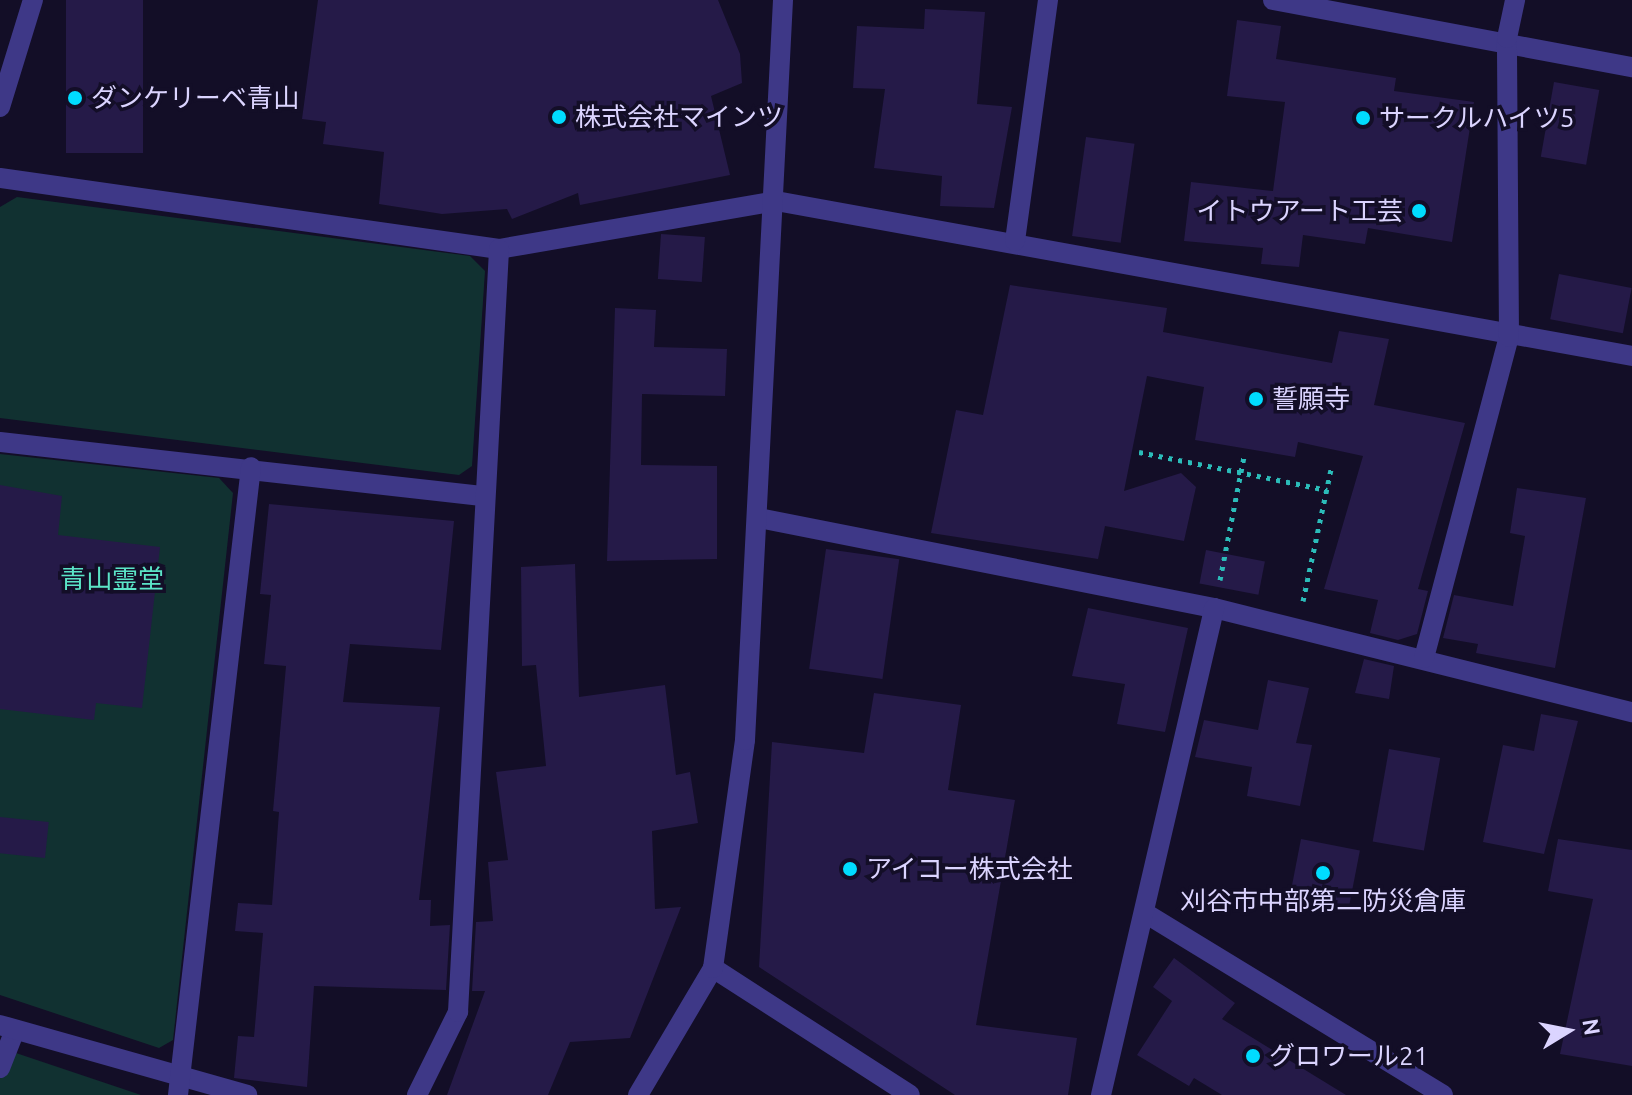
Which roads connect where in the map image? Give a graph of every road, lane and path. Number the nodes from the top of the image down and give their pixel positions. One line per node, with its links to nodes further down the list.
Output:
1 (33, 0): 8 (street)
2 (783, 0): 10 (street)
3 (1048, 0): 11 (street)
4 (1273, 0): 6 (street)
5 (1515, 0): 6 (street)
6 (1507, 38): 7 (street); 13 (street)
7 (1632, 67)
8 (0, 107)
9 (0, 178): 12 (street)
10 (776, 201): 11 (street); 12 (street); 23 (street)
11 (1015, 241): 13 (street)
12 (499, 249): 22 (street)
13 (1509, 337): 14 (street); 26 (street)
14 (1632, 356)
15 (0, 442): 19 (street)
16 (1139, 452): 20 (path)
17 (1244, 457): 20 (path)
18 (1332, 465): 21 (path)
19 (251, 467): 22 (street); 32 (street)
20 (1241, 473): 21 (path); 24 (path)
21 (1327, 490): 25 (path)
22 (482, 496): 35 (street)
23 (759, 518): 24 (street); 29 (street)
24 (1214, 608): 25 (street); 28 (street)
25 (1297, 628): 26 (street)
26 (1424, 658): 27 (street)
27 (1632, 712)
28 (1145, 913): 38 (street); 39 (street)
29 (713, 968): 36 (street); 37 (street)
30 (8, 1028): 31 (street); 32 (street)
31 (0, 1068)
32 (180, 1074): 33 (street); 34 (street)
33 (178, 1095)
34 (247, 1095)
35 (417, 1095)
36 (638, 1095)
37 (910, 1095)
38 (1101, 1095)
39 (1443, 1095)

